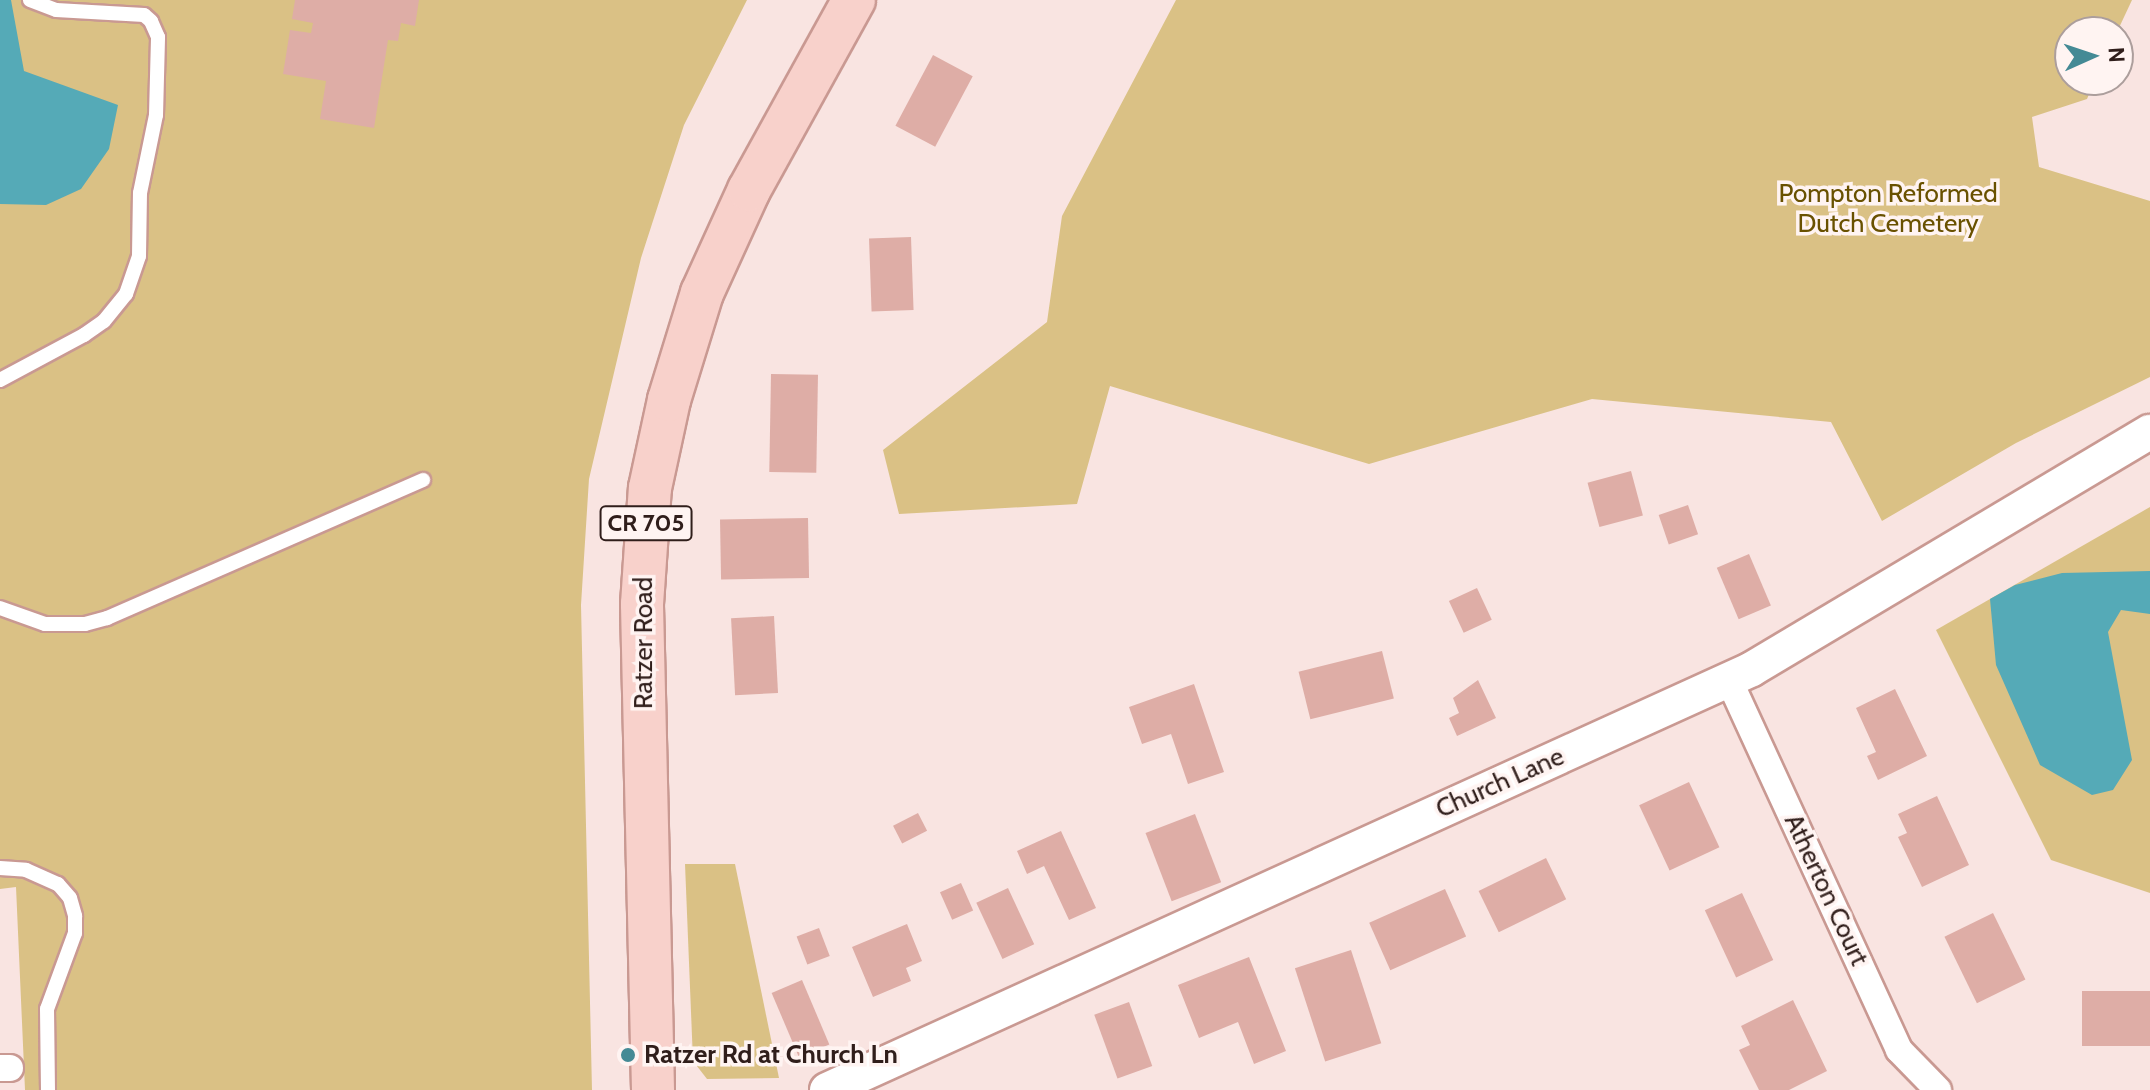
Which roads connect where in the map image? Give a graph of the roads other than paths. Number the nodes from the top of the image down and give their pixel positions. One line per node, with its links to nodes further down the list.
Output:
1 (30, 0): 3 (lane)
2 (854, 0): 10 (main road, Ratzer Road / CR 705)
3 (0, 380)
4 (2150, 432): 7 (street, Church Lane)
5 (423, 480): 6 (lane)
6 (0, 608)
7 (1729, 680): 11 (street, Church Lane); 12 (street, Atherton Court)
8 (0, 868): 9 (lane)
9 (48, 1090)
10 (653, 1090)
11 (827, 1090)
12 (1938, 1090)

